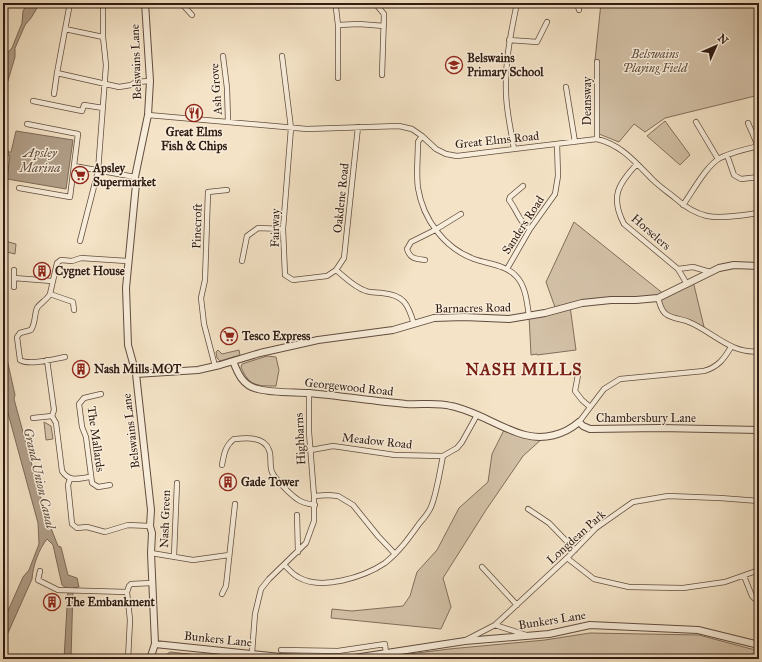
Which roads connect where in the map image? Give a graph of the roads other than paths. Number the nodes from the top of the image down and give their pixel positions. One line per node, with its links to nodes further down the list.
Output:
1 (70, 3): 14 (street)
2 (103, 3): 15 (street)
3 (145, 3): 23 (street, Belswains Lane)
4 (181, 3): 10 (street)
5 (517, 3): 16 (street)
6 (577, 3): 9 (street)
7 (377, 4): 13 (street)
8 (336, 8): 12 (street)
9 (579, 10)
10 (192, 15)
11 (547, 22): 16 (street)
12 (338, 25): 13 (street); 22 (street)
13 (384, 26): 21 (street)
14 (65, 29): 15 (street); 20 (street)
15 (103, 37): 24 (street)
16 (510, 40): 41 (street)
17 (224, 56): 30 (street, Ash Grove)
18 (282, 56): 35 (street, Fairway)
19 (597, 62): 37 (street, Deansway)
20 (57, 73): 24 (street); 26 (street)
21 (382, 75)
22 (338, 78)
23 (150, 81): 24 (street); 29 (street, Belswains Lane)
24 (105, 84): 28 (street)
25 (566, 87): 38 (street)
26 (54, 94)
27 (33, 101): 28 (street)
28 (103, 108): 46 (street)
29 (148, 114): 30 (street, Great Elms Road); 47 (street, Belswains Lane)
30 (228, 122): 35 (street, Great Elms Road)
31 (696, 122): 43 (street)
32 (748, 123): 40 (street)
33 (27, 124): 45 (street)
34 (358, 127): 35 (street, Great Elms Road); 36 (street, Great Elms Road); 66 (street, Oakdene Road)
35 (291, 128): 55 (street, Fairway)
36 (422, 136): 41 (street, Great Elms Road); 57 (street)
37 (597, 139): 38 (street, Great Elms Road); 44 (street, Great Elms Road)
38 (575, 142): 39 (street, Great Elms Road)
39 (557, 144): 41 (street, Great Elms Road); 56 (street, Sanders Road)
40 (758, 146): 42 (street)
41 (514, 149)
42 (727, 155): 43 (street); 48 (street)
43 (718, 159): 52 (street)
44 (637, 164): 52 (street, Great Elms Road); 64 (street, Horselers)
45 (74, 166): 46 (street); 50 (street)
46 (98, 171): 47 (street); 58 (street)
47 (135, 177): 61 (street, Belswains Lane)
48 (759, 177)
49 (523, 186): 56 (street)
50 (19, 188)
51 (227, 190): 82 (street, Pinecroft)
52 (683, 205): 53 (street, Great Elms Road)
53 (759, 213)
54 (461, 214): 57 (street)
55 (283, 229): 60 (street); 66 (street, Fairway)
56 (530, 229): 63 (street, Sanders Road)
57 (435, 230): 59 (street); 63 (street)
58 (80, 241)
59 (425, 260)
60 (242, 261)
61 (128, 262): 69 (street); 83 (street, Belswains Lane)
62 (759, 266): 67 (street, Barnacres Road)
63 (507, 269): 75 (street)
64 (678, 269): 67 (street); 70 (street, Horselers)
65 (14, 270): 68 (street)
66 (336, 270): 76 (street)
67 (710, 272): 70 (street, Barnacres Road)
68 (14, 278): 69 (street); 71 (street)
69 (52, 281): 72 (street)
70 (687, 284): 73 (street, Barnacres Road)
71 (14, 287)
72 (50, 294): 74 (street); 80 (street)
73 (658, 298): 75 (street, Barnacres Road); 77 (street)
74 (74, 310)
75 (529, 316): 76 (street, Barnacres Road)
76 (414, 324): 81 (street, Barnacres Road)
77 (731, 347): 78 (street); 87 (street)
78 (759, 350)
79 (65, 357): 80 (street)
80 (47, 360): 89 (street)
81 (233, 361): 82 (street, Barnacres Road); 85 (street, Georgewood Road)
82 (215, 366): 83 (street, Barnacres Road)
83 (136, 374): 106 (street, Belswains Lane)
84 (578, 375): 87 (street)
85 (309, 393): 88 (street, Georgewood Road); 93 (street, Highbarns)
86 (102, 394): 96 (street, The Mallards)
87 (590, 406): 91 (street)
88 (476, 415): 91 (street, Chambersbury Lane); 94 (street)
89 (52, 416): 90 (street); 97 (street)
90 (33, 418)
91 (579, 422): 92 (street, Chambersbury Lane)
92 (759, 430)
93 (310, 450): 94 (street, Meadow Road); 100 (street, Highbarns)
94 (443, 456): 110 (street)
95 (222, 466): 103 (street)
96 (91, 476): 97 (street); 99 (street, The Mallards)
97 (68, 478): 106 (street)
98 (177, 483): 112 (street, Nash Green)
99 (110, 486)
100 (314, 496): 103 (street, Highbarns); 110 (street)
101 (759, 501): 107 (street, Longdean Park)
102 (235, 504): 111 (street)
103 (314, 505): 108 (street, Highbarns)
104 (528, 509): 107 (street)
105 (297, 515): 108 (street)
106 (150, 526): 109 (street, Belswains Lane)
107 (575, 550): 113 (street, Longdean Park)
108 (298, 552): 114 (street, Highbarns)
109 (151, 553): 112 (street); 119 (street, Belswains Lane)
110 (395, 554): 114 (street)
111 (229, 555): 112 (street); 121 (street)
112 (174, 556)
113 (567, 558): 118 (street); 123 (street, Longdean Park)
114 (284, 565): 130 (street)
115 (482, 567): 123 (street)
116 (759, 570): 118 (street)
117 (40, 571): 120 (street)
118 (744, 576): 122 (street)
119 (152, 583): 120 (street); 127 (street, Belswains Lane)
120 (127, 592): 132 (street)
121 (222, 594)
122 (759, 603)
123 (517, 605): 124 (street, Longdean Park)
124 (495, 625): 125 (street); 126 (street, Longdean Park)
125 (527, 636): 126 (street, Bunkers Lane); 128 (street, Bunkers Lane)
126 (465, 641): 131 (street, Bunkers Lane)
127 (155, 644): 130 (street, Bunkers Lane); 133 (street)
128 (759, 645)
129 (281, 650): 131 (street)
130 (252, 653): 134 (street, Bunkers Lane)
131 (386, 654): 135 (street, Bunkers Lane)
132 (128, 659)
133 (150, 659)
134 (326, 659)
135 (348, 659)

